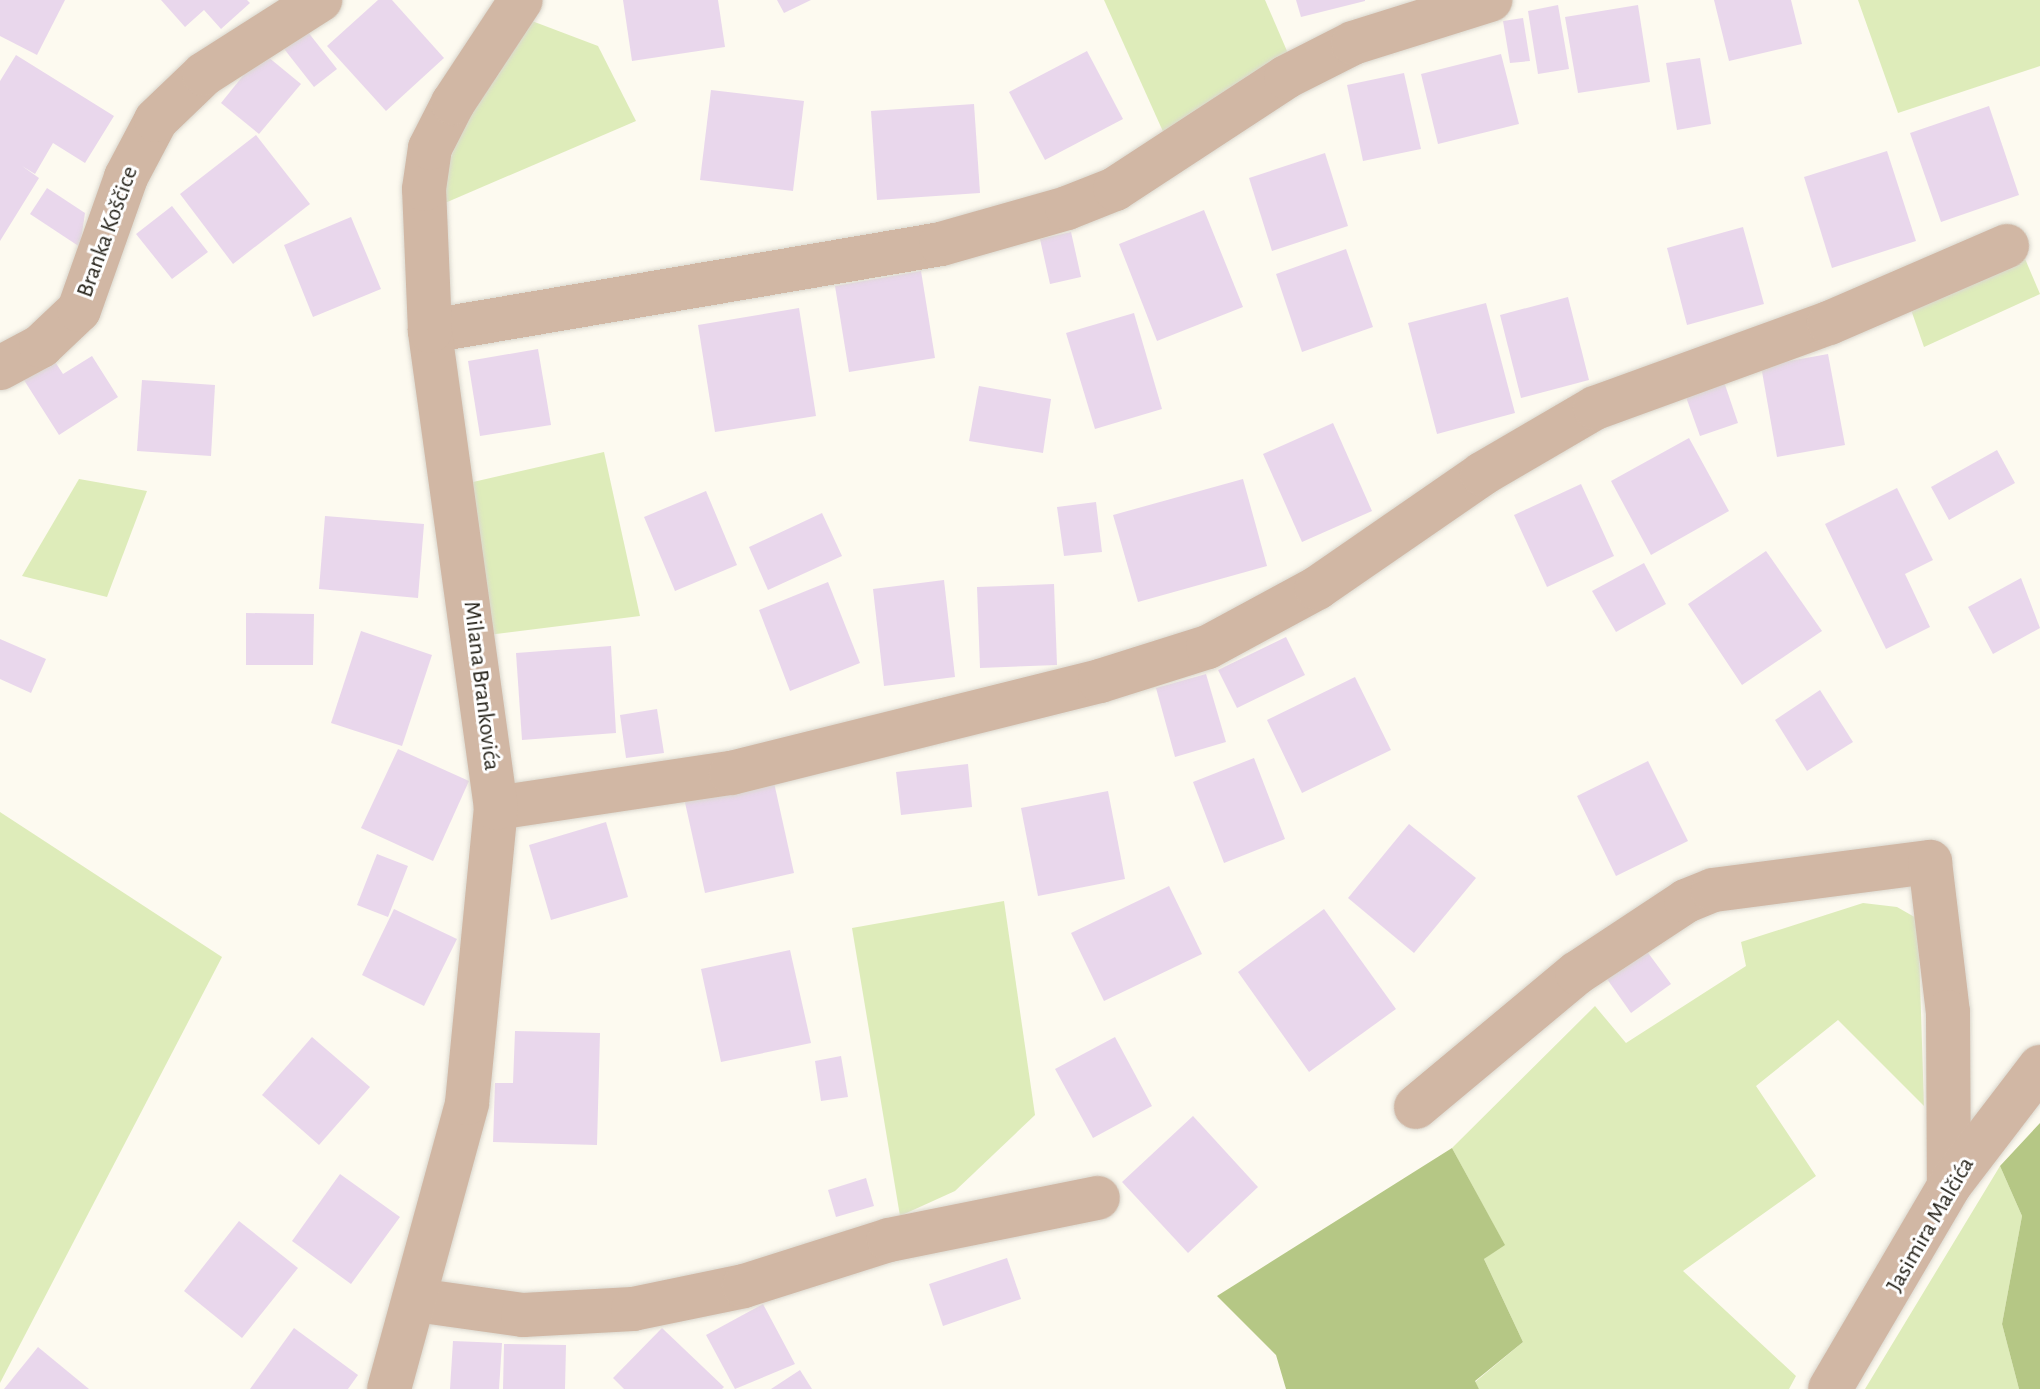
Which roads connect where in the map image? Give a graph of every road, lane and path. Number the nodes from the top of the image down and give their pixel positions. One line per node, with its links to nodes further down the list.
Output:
1 (320, 0): 6 (street, Branka Koščice)
2 (521, 0): 5 (street, Milana Brankovića)
3 (1490, 0): 5 (street)
4 (2007, 246): 7 (street)
5 (430, 331): 7 (street, Milana Brankovića)
6 (0, 368)
7 (496, 808): 12 (street, Milana Brankovića)
8 (2040, 1067): 10 (street, Jasimira Malčića)
9 (1416, 1107): 10 (street)
10 (1949, 1186): 14 (street, Jasimira Malčića)
11 (1098, 1198): 12 (street)
12 (416, 1300): 13 (street, Milana Brankovića)
13 (389, 1389)
14 (1830, 1389)

